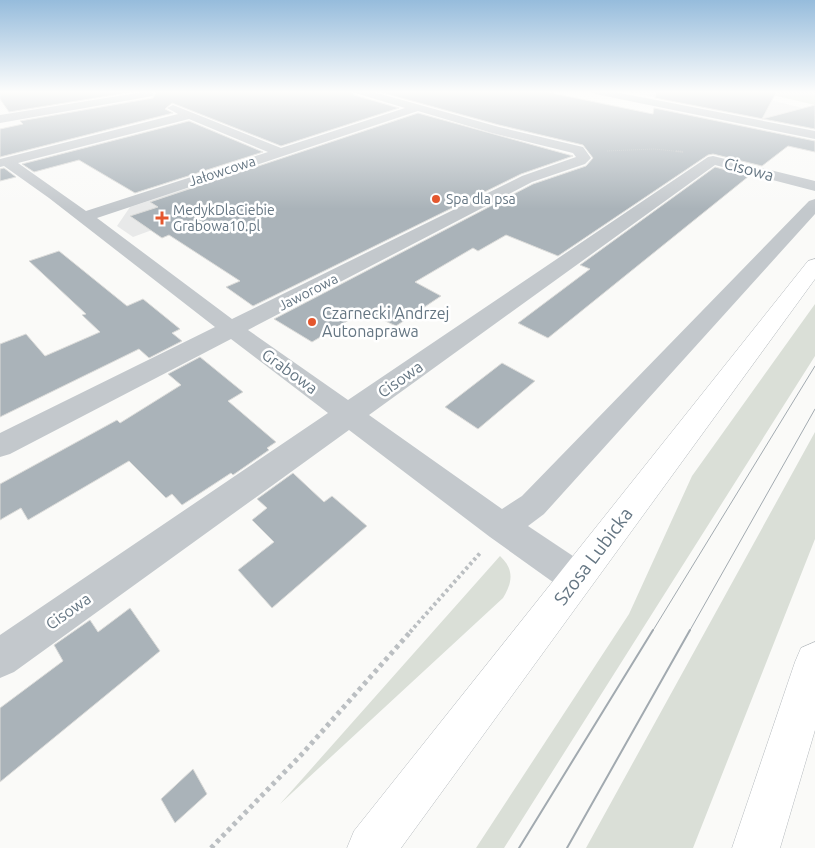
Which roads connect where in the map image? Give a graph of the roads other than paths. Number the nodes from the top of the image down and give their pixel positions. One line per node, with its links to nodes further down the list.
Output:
1 (128, 131): 8 (street)
2 (227, 131): 7 (street)
3 (346, 131): 7 (street, Jałowcowa)
4 (501, 131): 13 (street, Jaworowa)
5 (793, 131): 6 (street)
6 (815, 135)
7 (280, 152): 11 (street, Jałowcowa)
8 (4, 162): 11 (street, Grabowa)
9 (815, 186): 14 (street, Cisowa)
10 (815, 204): 16 (street)
11 (84, 217): 13 (street, Grabowa)
12 (815, 265): 17 (main road, Szosa Lubicka)
13 (233, 330): 14 (street, Grabowa); 15 (street, Jaworowa)
14 (349, 414): 16 (street, Grabowa); 18 (street, Cisowa)
15 (0, 446)
16 (502, 527): 17 (street, Grabowa)
17 (576, 578): 20 (main road, Szosa Lubicka)
18 (0, 658)
19 (815, 662): 21 (main road)
20 (371, 848)
21 (756, 848)

